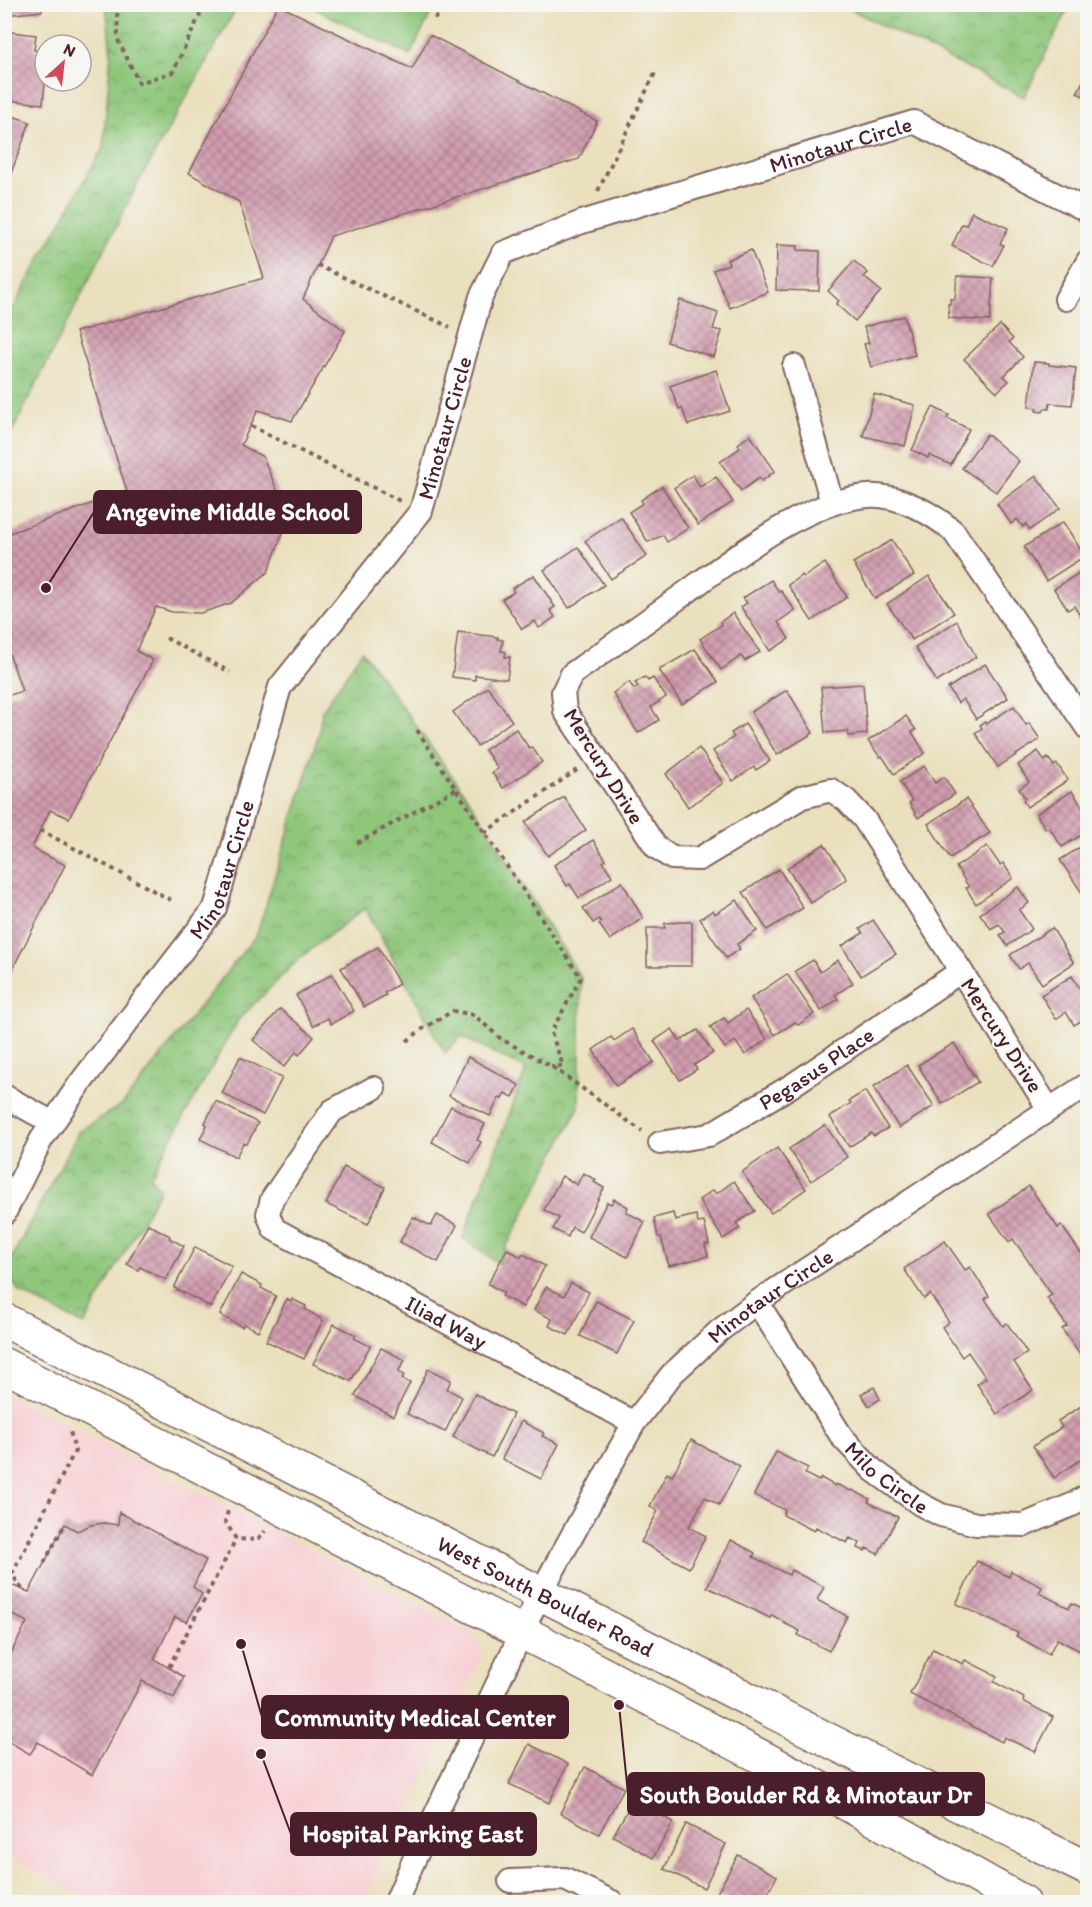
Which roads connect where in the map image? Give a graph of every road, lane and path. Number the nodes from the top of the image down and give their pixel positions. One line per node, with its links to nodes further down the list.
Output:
1 (117, 4): 2 (path)
2 (205, 4)
3 (441, 4): 4 (path)
4 (435, 19)
5 (655, 73): 7 (path)
6 (1088, 211): 7 (street, Minotaur Circle)
7 (582, 222): 11 (street, Minotaur Circle)
8 (1088, 261): 10 (street)
9 (317, 265): 11 (path)
10 (1066, 299)
11 (469, 337): 15 (street, Minotaur Circle)
12 (794, 366): 14 (street)
13 (251, 426): 15 (path)
14 (832, 503): 18 (street, Mercury Drive); 20 (street, Mercury Drive)
15 (421, 511): 33 (street, Minotaur Circle)
16 (166, 638): 17 (path)
17 (230, 672)
18 (1088, 729)
19 (417, 730): 21 (path)
20 (595, 757): 23 (path); 26 (street, Mercury Drive)
21 (456, 789): 23 (path); 24 (path)
22 (40, 830): 25 (path)
23 (484, 833): 28 (path)
24 (357, 843)
25 (171, 900)
26 (961, 971): 32 (street, Mercury Drive); 34 (street, Pegasus Place)
27 (407, 1041): 28 (path)
28 (551, 1065): 34 (path)
29 (1088, 1084): 32 (street, Minotaur Circle)
30 (374, 1088): 40 (street, Iliad Way)
31 (4, 1096): 33 (street)
32 (1049, 1109): 36 (street, Minotaur Circle)
33 (53, 1123): 35 (street, Minotaur Circle)
34 (660, 1143)
35 (4, 1214)
36 (757, 1302): 40 (street, Minotaur Circle); 41 (street, Milo Circle)
37 (4, 1320): 48 (main road, West South Boulder Road)
38 (4, 1365): 49 (main road, West South Boulder Road)
39 (68, 1420): 47 (path)
40 (634, 1424): 48 (street, Minotaur Circle)
41 (1088, 1495)
42 (230, 1504): 45 (path)
43 (65, 1524): 46 (path)
44 (270, 1525): 45 (path)
45 (236, 1539): 50 (path)
46 (44, 1563)
47 (22, 1589)
48 (540, 1593): 49 (street, Minotaur Circle); 51 (main road, West South Boulder Road)
49 (524, 1632): 53 (street, Minotaur Circle); 55 (main road, West South Boulder Road)
50 (169, 1667)
51 (1088, 1869)
52 (510, 1881): 54 (street)
53 (396, 1902)
54 (612, 1902)
55 (1023, 1902)

